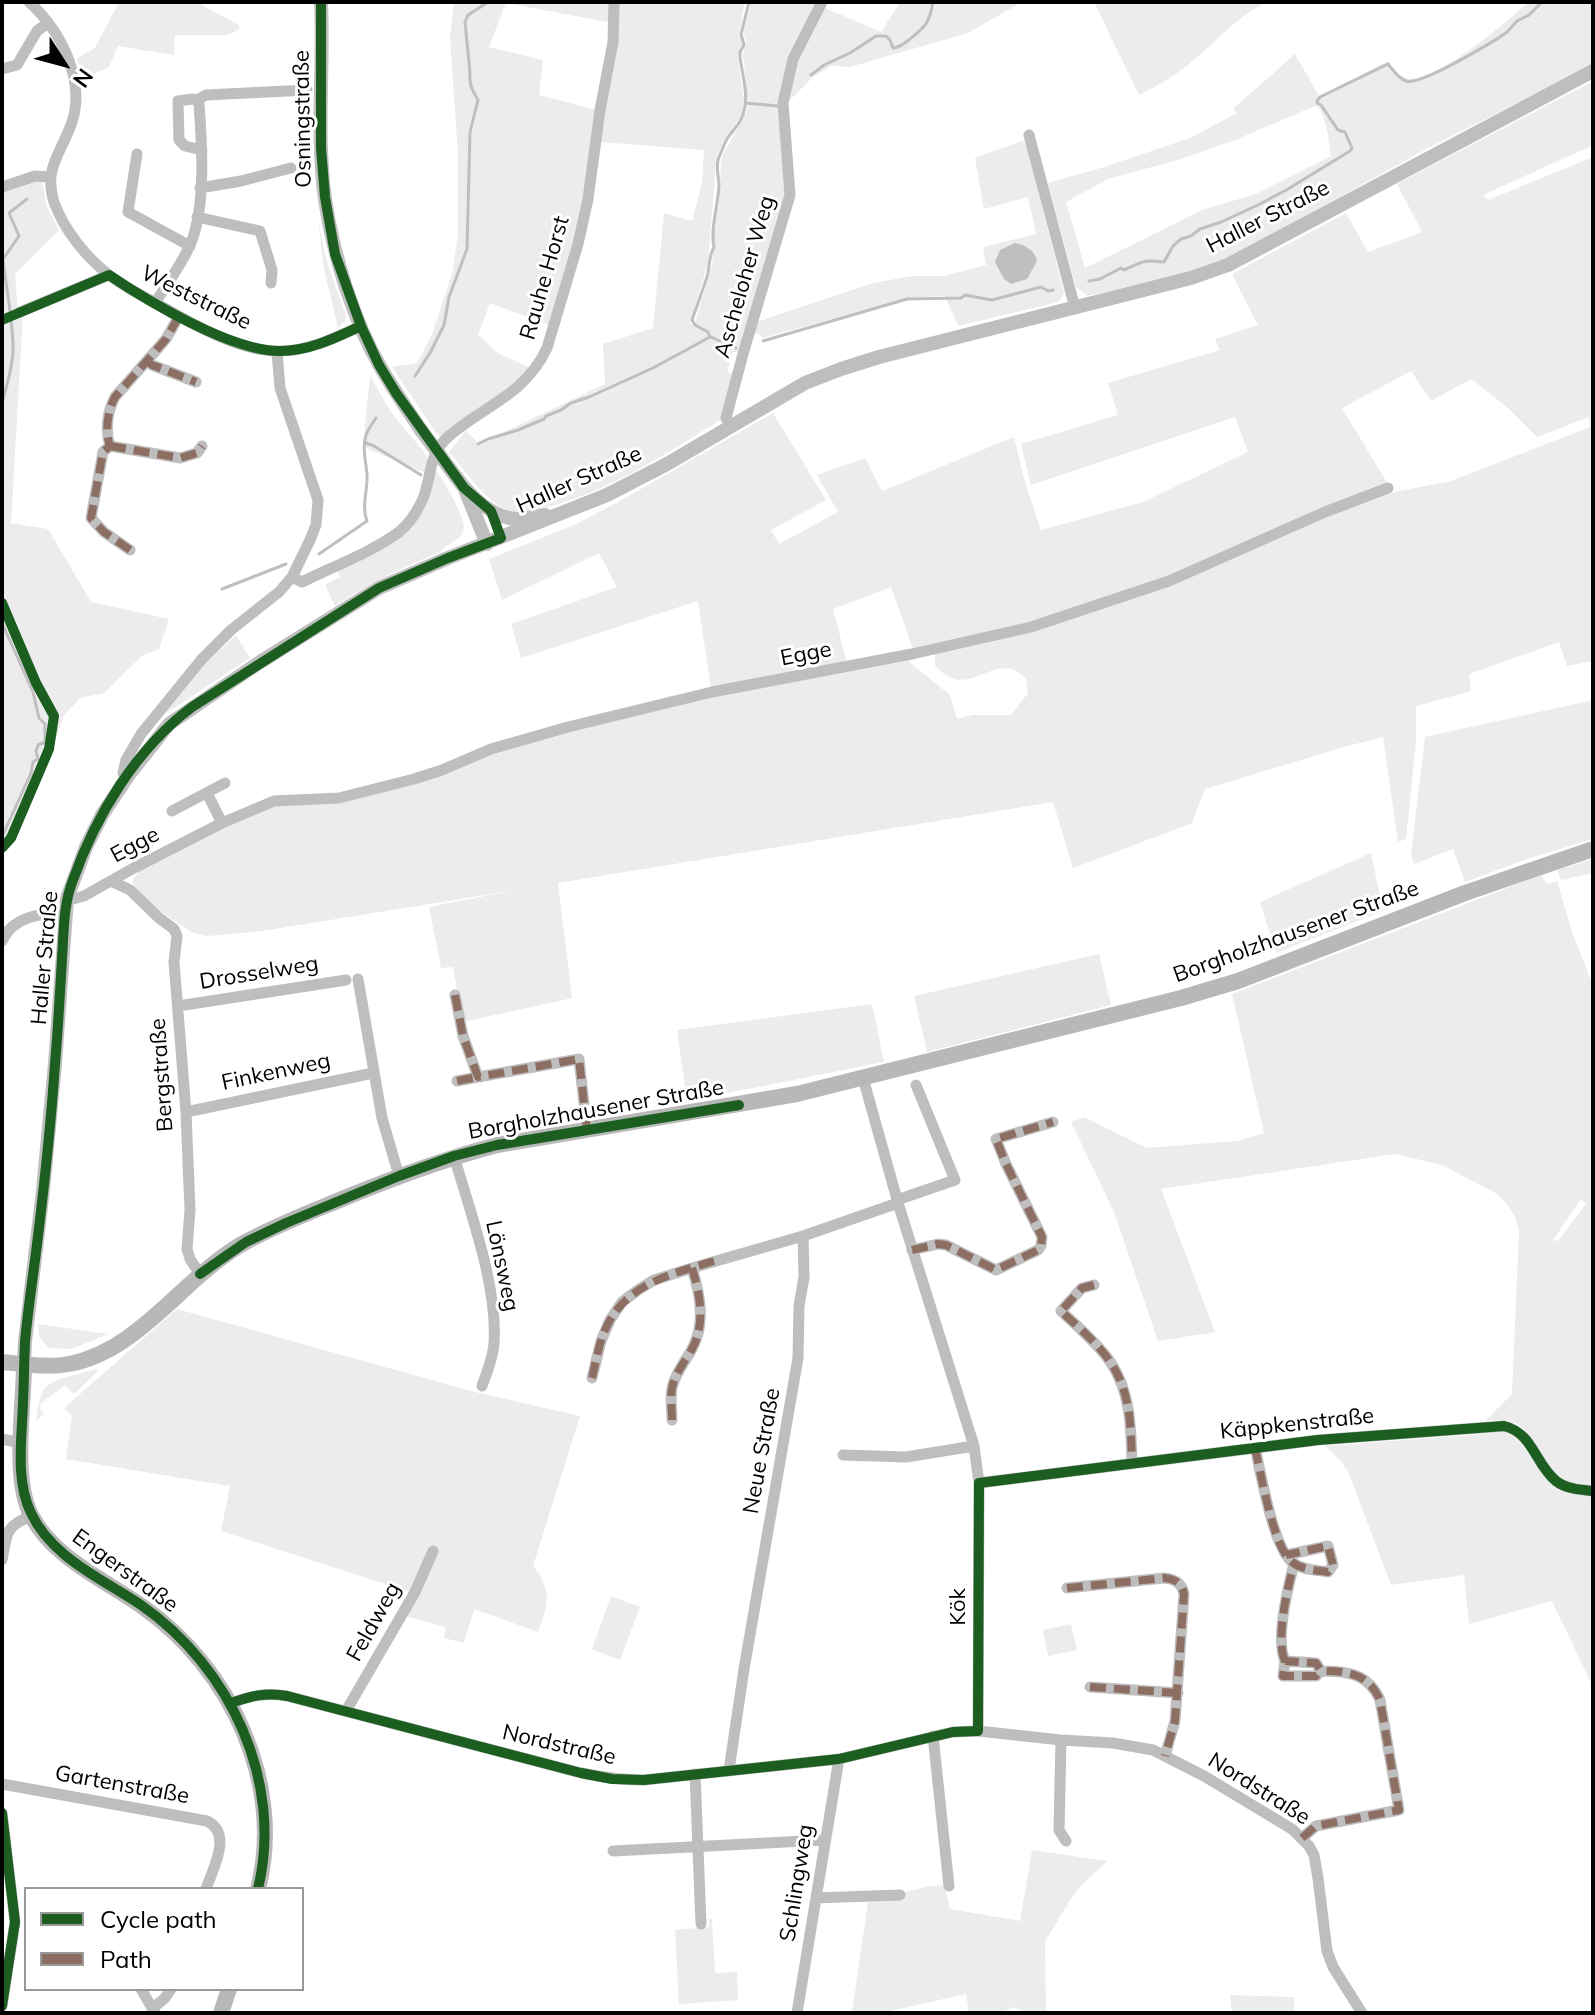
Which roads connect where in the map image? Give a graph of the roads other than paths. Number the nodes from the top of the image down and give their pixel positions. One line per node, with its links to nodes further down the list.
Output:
1 (29, 2): 5 (street)
2 (321, 2): 25 (street, Osningstraße)
3 (614, 2): 38 (street, Rauhe Horst)
4 (822, 2): 29 (street, Ascheloher Weg)
5 (48, 23): 6 (street); 14 (street)
6 (2, 69)
7 (1593, 71): 22 (street, Haller Straße)
8 (307, 90): 9 (street)
9 (197, 100): 11 (street); 11 (street)
10 (1029, 135): 22 (street)
11 (202, 150): 16 (street)
12 (137, 154): 18 (street)
13 (291, 168): 16 (street)
14 (50, 177): 15 (street); 19 (street, Weststraße)
15 (2, 187)
16 (200, 188): 17 (street)
17 (197, 217): 18 (street); 20 (street)
18 (190, 246): 21 (street)
19 (109, 275): 21 (street, Weststraße); 23 (street, Weststraße)
20 (271, 283)
21 (155, 303): 24 (street, Weststraße)
22 (1075, 308): 29 (street, Haller Straße)
23 (20, 312)
24 (179, 316): 26 (street, Weststraße); 27 (street)
25 (361, 326): 26 (street, Weststraße); 32 (street, Osningstraße, bridge)
26 (277, 352): 38 (street)
27 (147, 361): 28 (street); 30 (street)
28 (196, 382)
29 (730, 425): 35 (street, Haller Straße)
30 (110, 446): 31 (street); 37 (street)
31 (202, 446)
32 (460, 482): 34 (street, Osningstraße); 36 (street, Osningstraße)
33 (1388, 488): 43 (street, Egge)
34 (491, 511): 35 (street); 36 (street, Osningstraße)
35 (566, 513): 36 (street, Haller Straße)
36 (494, 541): 39 (street, Haller Straße)
37 (130, 550)
38 (292, 577): 39 (street)
39 (128, 776): 48 (street, Haller Straße)
40 (225, 783): 41 (street, Egge)
41 (207, 793): 42 (street, Egge); 43 (street)
42 (172, 811)
43 (222, 823): 45 (street, Egge)
44 (1593, 849): 55 (main road, Borgholzhausener Straße)
45 (132, 869): 46 (street, Egge); 47 (street)
46 (111, 881): 47 (street, Bergstraße); 48 (street, Egge)
47 (130, 890): 52 (street, Bergstraße)
48 (67, 898): 49 (street, Haller Straße)
49 (65, 914): 50 (street); 70 (street, Haller Straße)
50 (2, 941)
51 (455, 995): 54 (street)
52 (178, 1006): 53 (street, Drosselweg); 58 (street, Bergstraße)
53 (373, 1073): 58 (street, Finkenweg); 62 (street)
54 (478, 1077): 56 (street); 60 (street)
55 (863, 1078): 60 (main road, Borgholzhausener Straße); 63 (street, Kök)
56 (457, 1081)
57 (916, 1085): 63 (street)
58 (186, 1112): 67 (street, Bergstraße)
59 (1053, 1122): 65 (street)
60 (587, 1130): 61 (main road, Borgholzhausener Straße)
61 (454, 1156): 62 (main road, Borgholzhausener Straße); 72 (street, Lönsweg)
62 (399, 1176): 67 (main road, Borgholzhausener Straße)
63 (898, 1202): 64 (street); 65 (street, Kök)
64 (803, 1236): 66 (street); 95 (street, Neue Straße)
65 (912, 1250): 76 (street, Kök)
66 (692, 1268): 71 (street); 73 (street)
67 (200, 1274): 70 (main road, Borgholzhausener Straße)
68 (1094, 1285): 79 (street)
69 (2, 1362): 70 (main road, Borgholzhausener Straße)
70 (24, 1364): 75 (main road, Engerstraße)
71 (592, 1378)
72 (482, 1386)
73 (672, 1420)
74 (2, 1439): 75 (street)
75 (21, 1443): 82 (main road, Engerstraße)
76 (974, 1446): 78 (street); 80 (street, Kök)
77 (1255, 1448): 79 (street, Käppkenstraße); 81 (street, Käppkenstraße); 99 (street)
78 (843, 1455)
79 (1132, 1464): 80 (street, Käppkenstraße)
80 (979, 1483): 90 (street, Kök)
81 (1593, 1491)
82 (31, 1516): 84 (street); 88 (main road, Engerstraße)
83 (433, 1551): 89 (street, Feldweg)
84 (2, 1557)
85 (1067, 1588): 87 (street)
86 (1090, 1687): 87 (street)
87 (1178, 1693): 93 (street)
88 (231, 1703): 89 (street, Nordstraße); 106 (main road, Engerstraße)
89 (346, 1711): 96 (street, Nordstraße)
90 (978, 1731): 91 (street, Nordstraße); 92 (street, Nordstraße)
91 (933, 1736): 94 (street, Nordstraße); 104 (street)
92 (1061, 1740): 93 (street, Nordstraße); 101 (street)
93 (1165, 1756): 99 (street, Nordstraße)
94 (839, 1759): 95 (street, Nordstraße); 100 (street, Schlingweg)
95 (729, 1770): 96 (street, Nordstraße)
96 (695, 1774): 102 (street)
97 (2, 1784): 105 (street, Gartenstraße)
98 (2, 1813): 109 (street)
99 (1302, 1838): 118 (street, Nordstraße)
100 (824, 1840): 102 (street); 108 (street, Schlingweg)
101 (1066, 1841)
102 (698, 1846): 103 (street); 110 (street)
103 (613, 1851)
104 (949, 1886)
105 (207, 1887)
106 (258, 1887)
107 (900, 1895): 108 (street)
108 (816, 1898): 117 (street, Schlingweg)
109 (21, 1923): 114 (street)
110 (701, 1924)
111 (142, 1991): 115 (street)
112 (170, 1991): 115 (street)
113 (228, 1991): 116 (main road)
114 (2, 2006)
115 (154, 2011)
116 (221, 2013)
117 (797, 2013)
118 (1362, 2013)

